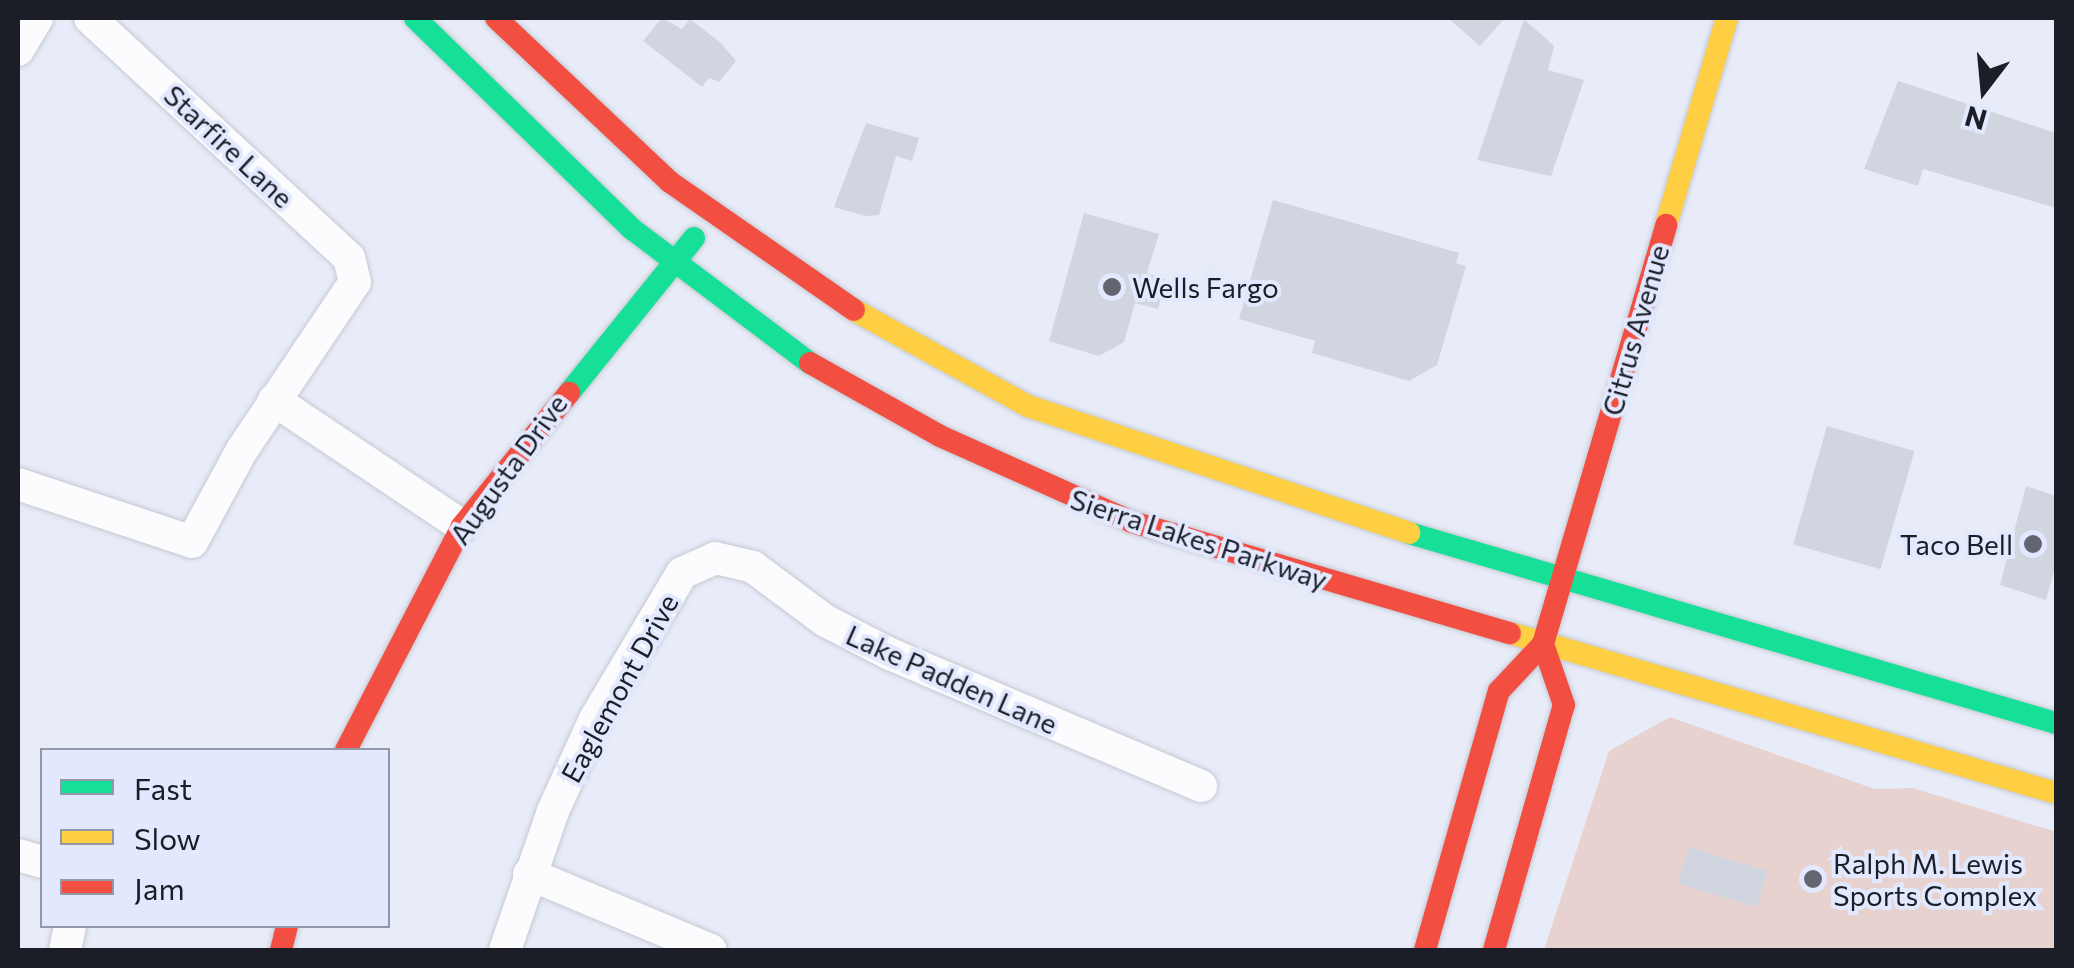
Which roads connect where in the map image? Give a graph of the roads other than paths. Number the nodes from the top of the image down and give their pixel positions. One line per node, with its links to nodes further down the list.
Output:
1 (38, 18): 6 (street)
2 (90, 18): 9 (street, Starfire Lane)
3 (415, 18): 8 (street, Sierra Lakes Parkway)
4 (496, 18): 7 (street)
5 (1727, 18): 13 (street, Citrus Avenue)
6 (18, 50)
7 (714, 216): 8 (street, Augusta Drive); 13 (street)
8 (673, 261): 11 (street, Augusta Drive); 14 (street, Sierra Lakes Parkway)
9 (274, 400): 10 (street); 11 (street)
10 (18, 484)
11 (462, 526): 16 (street, Augusta Drive)
12 (715, 558): 17 (street, Lake Padden Lane); 19 (street, Eaglemont Drive)
13 (1564, 576): 14 (street, Citrus Avenue); 15 (street)
14 (1543, 644): 18 (street, Sierra Lakes Parkway); 22 (street, Citrus Avenue); 23 (street)
15 (2056, 724)
16 (347, 748)
17 (1201, 786)
18 (2056, 792)
19 (529, 874): 20 (street, Eaglemont Drive); 21 (street)
20 (506, 950)
21 (711, 950)
22 (1425, 950)
23 (1494, 950)

